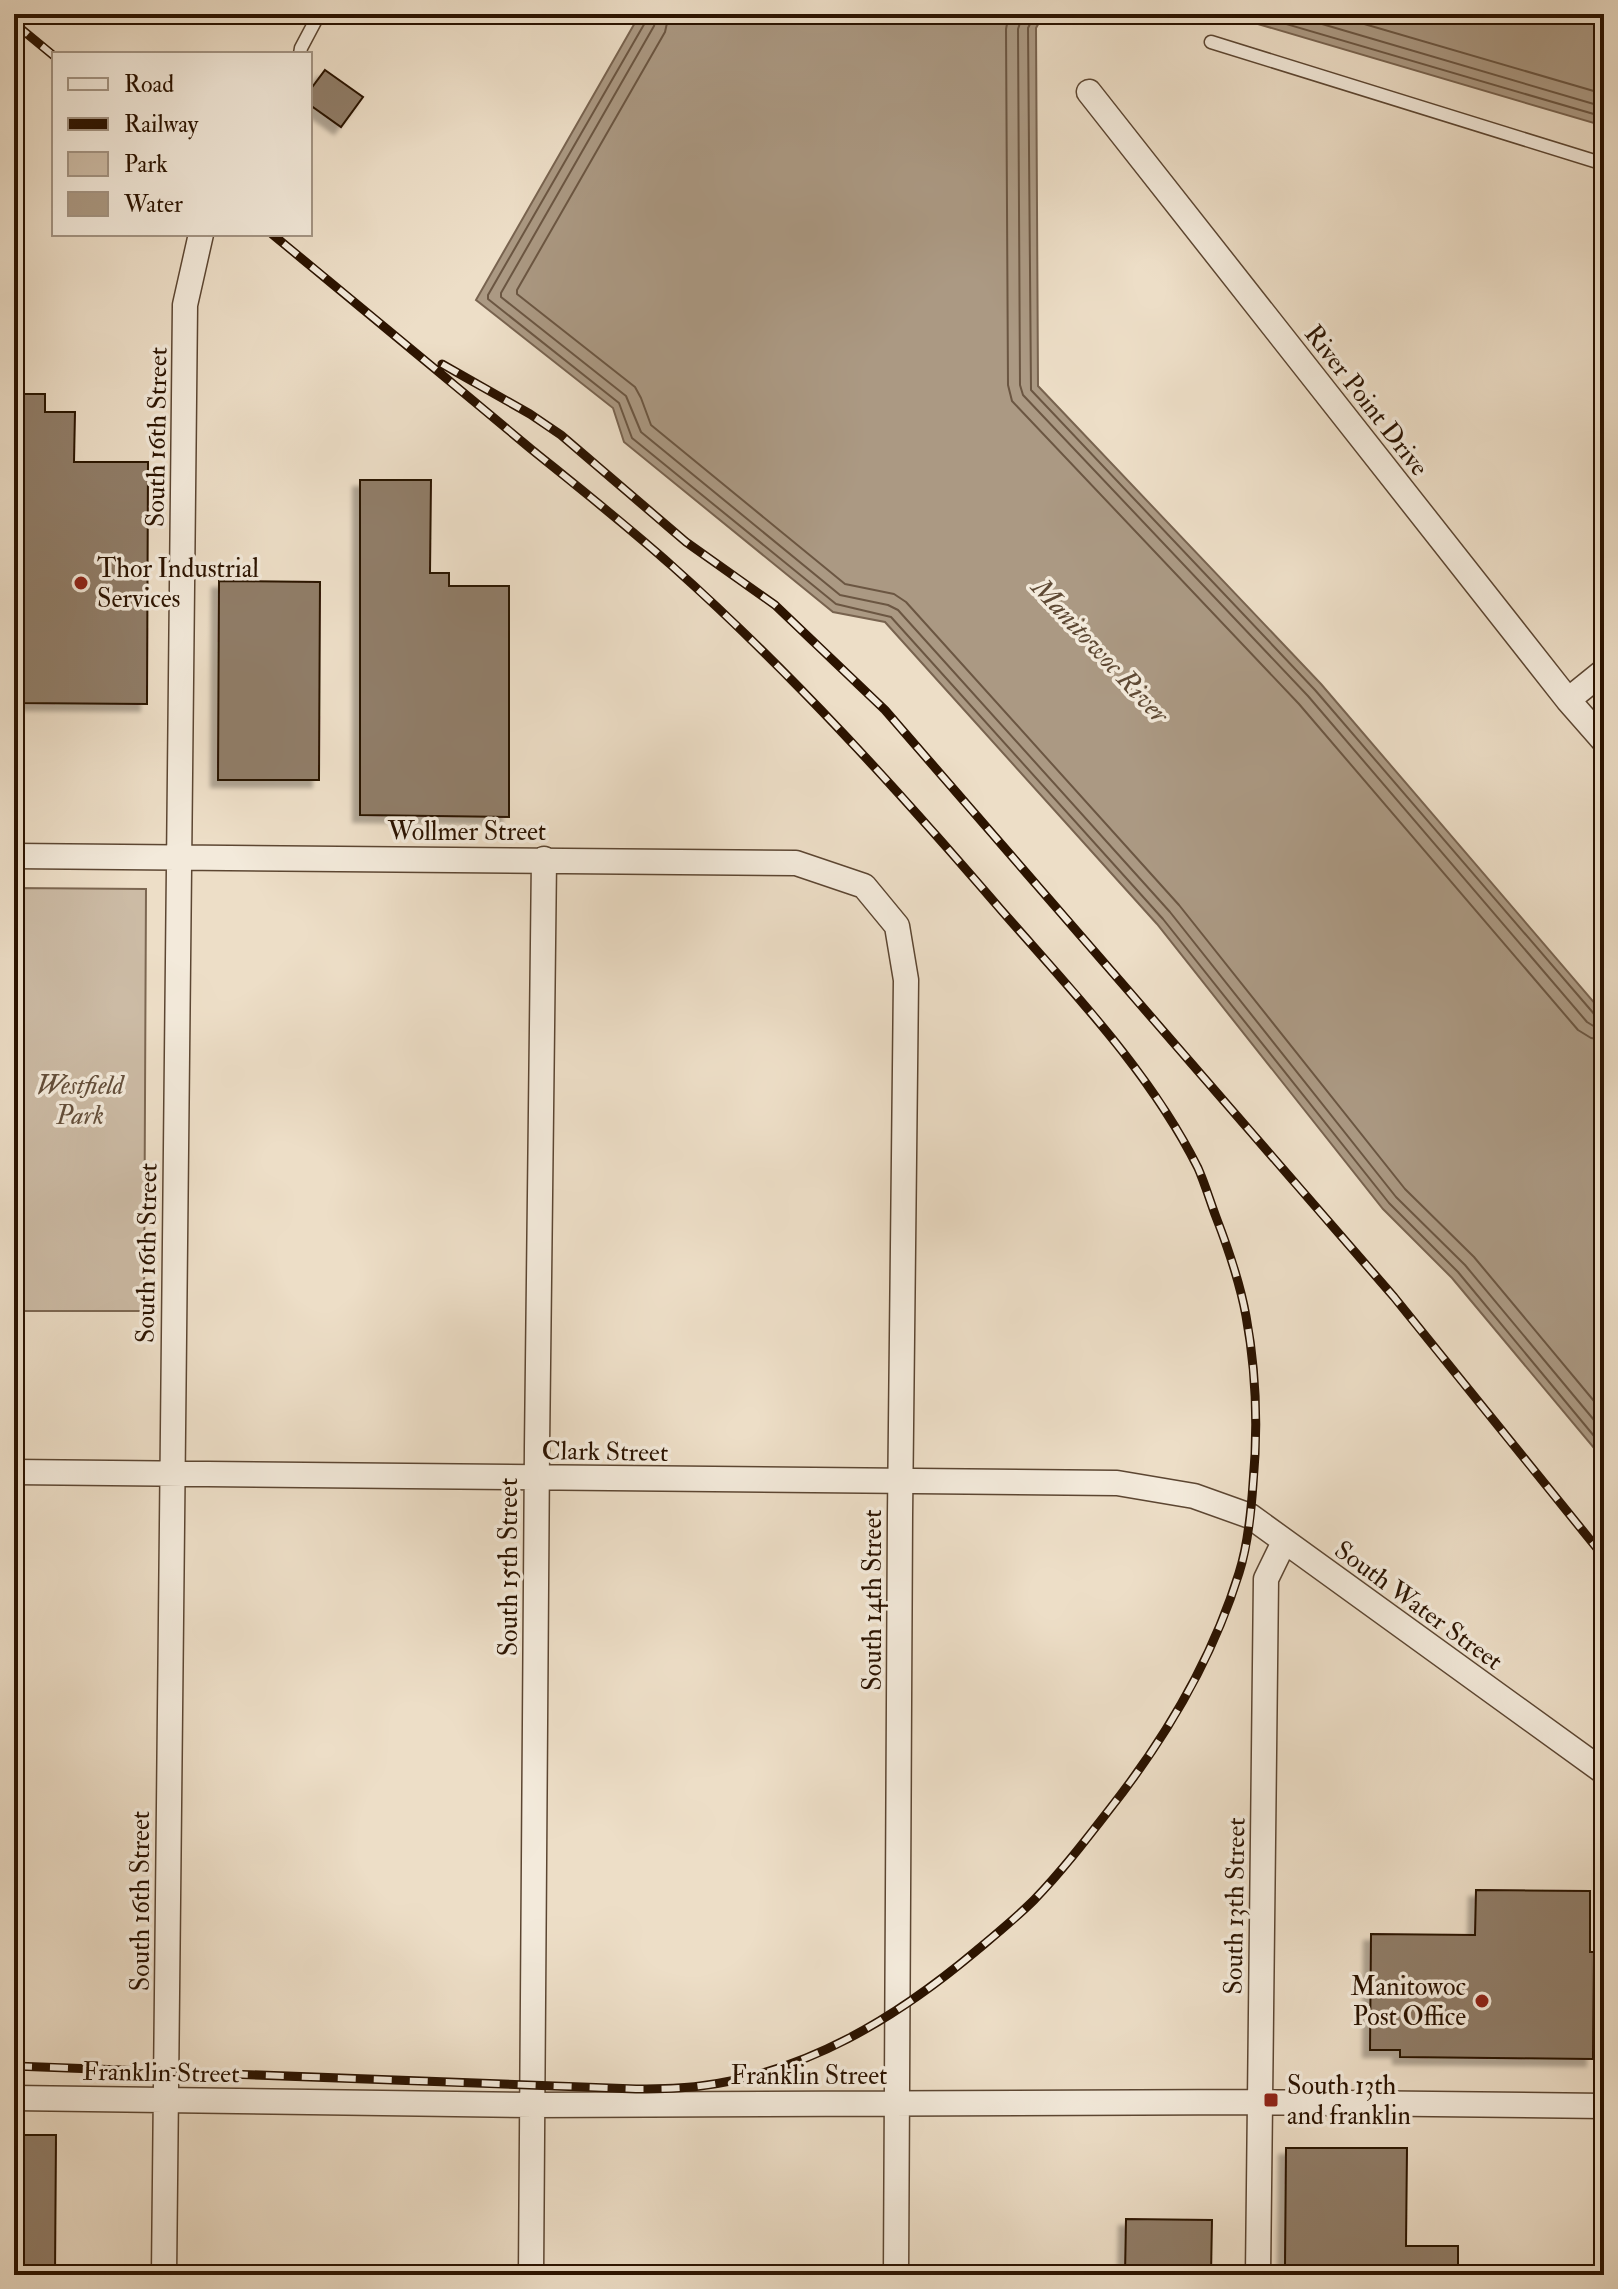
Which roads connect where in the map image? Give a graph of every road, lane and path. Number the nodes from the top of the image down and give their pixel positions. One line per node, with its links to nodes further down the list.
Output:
1 (319, 14): 3 (lane)
2 (1211, 42): 5 (lane)
3 (300, 51)
4 (1089, 92): 8 (street, River Point Drive)
5 (1604, 164)
6 (201, 236): 11 (street, South 16th Street)
7 (1604, 671): 8 (street)
8 (1568, 700): 9 (street, River Point Drive)
9 (1604, 741)
10 (14, 856): 11 (street, Wollmer Street)
11 (179, 857): 12 (street, Wollmer Street); 15 (street, South 16th Street)
12 (544, 859): 13 (street, Wollmer Street); 16 (street, South 15th Street)
13 (897, 926): 17 (street, South 14th Street)
14 (14, 1472): 15 (street, Clark Street)
15 (171, 1475): 16 (street, Clark Street); 22 (street, South 16th Street)
16 (536, 1478): 17 (street, Clark Street); 25 (street, South 15th Street)
17 (900, 1482): 18 (street, Clark Street); 23 (street, South 14th Street)
18 (1194, 1496): 19 (street, South Water Street)
19 (1284, 1542): 20 (street, South Water Street); 24 (street, South 13th Street)
20 (1604, 1772)
21 (14, 2098): 22 (street, Franklin Street)
22 (165, 2100): 25 (street, Franklin Street); 27 (street, South 16th Street)
23 (896, 2102): 24 (street, Franklin Street); 25 (street, Franklin Street); 29 (street, South 14th Street)
24 (1259, 2102): 26 (street, Franklin Street); 30 (street, South 13th Street)
25 (533, 2105): 28 (street, South 15th Street)
26 (1604, 2106)
27 (164, 2275)
28 (531, 2275)
29 (896, 2275)
30 (1258, 2275)

